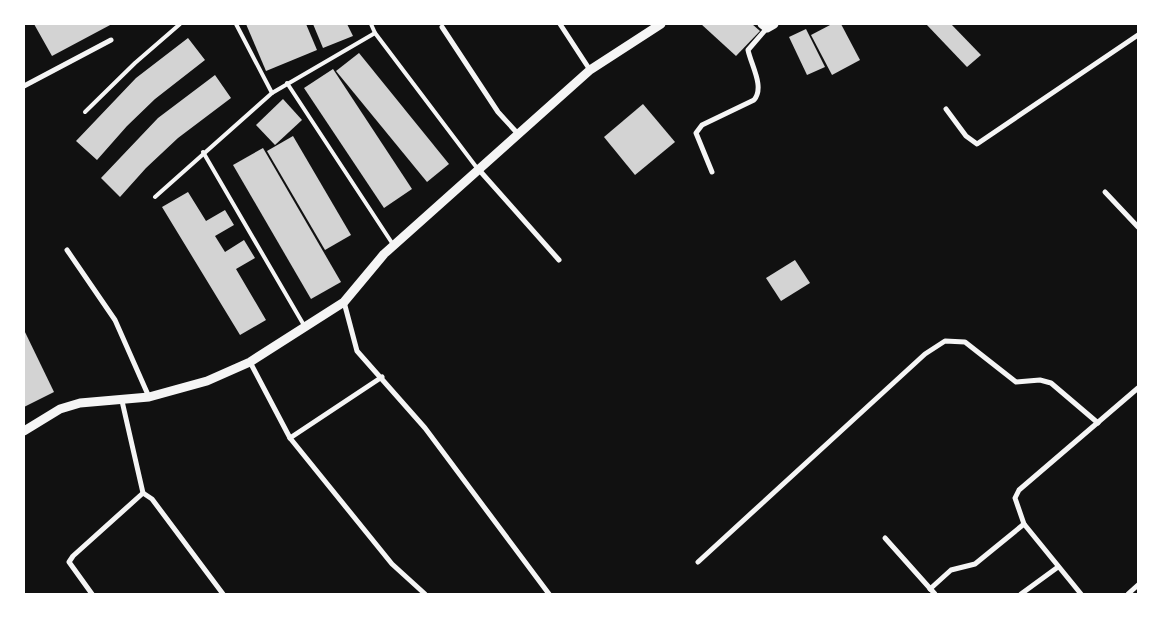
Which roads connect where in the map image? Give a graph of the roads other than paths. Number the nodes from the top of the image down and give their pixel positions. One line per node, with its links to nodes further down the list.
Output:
1 (180, 24): 16 (lane)
2 (236, 24): 14 (lane)
3 (370, 24): 8 (lane)
4 (560, 24): 11 (street)
5 (661, 24): 11 (street)
6 (768, 25): 20 (street)
7 (442, 27): 17 (street)
8 (374, 33): 12 (lane); 19 (lane)
9 (1138, 35): 15 (street)
10 (111, 40): 13 (street)
11 (590, 70): 17 (street)
12 (287, 83): 14 (lane); 24 (lane)
13 (24, 86)
14 (272, 93): 18 (lane)
15 (946, 110)
16 (85, 112)
17 (519, 136): 19 (street)
18 (203, 152): 22 (lane); 28 (lane)
19 (480, 171): 24 (street); 26 (street)
20 (712, 172)
21 (1106, 192): 23 (street)
22 (154, 197)
23 (1138, 227)
24 (394, 246): 27 (street)
25 (67, 250): 32 (street)
26 (559, 260)
27 (344, 302): 28 (street); 30 (street)
28 (305, 327): 29 (street)
29 (250, 362): 32 (street); 36 (street)
30 (382, 377): 36 (street); 47 (street)
31 (1138, 388): 34 (street)
32 (149, 397): 33 (street)
33 (122, 401): 35 (street); 37 (street)
34 (1098, 423): 38 (street); 40 (street)
35 (24, 431)
36 (290, 438): 46 (street)
37 (143, 493): 44 (street); 45 (street)
38 (1024, 524): 41 (street); 43 (street)
39 (885, 538): 43 (street)
40 (698, 562)
41 (1058, 567): 49 (street); 50 (street)
42 (1138, 585): 51 (street)
43 (930, 589): 48 (street)
44 (92, 594)
45 (223, 594)
46 (425, 594)
47 (549, 594)
48 (935, 594)
49 (1021, 594)
50 (1081, 594)
51 (1128, 594)

